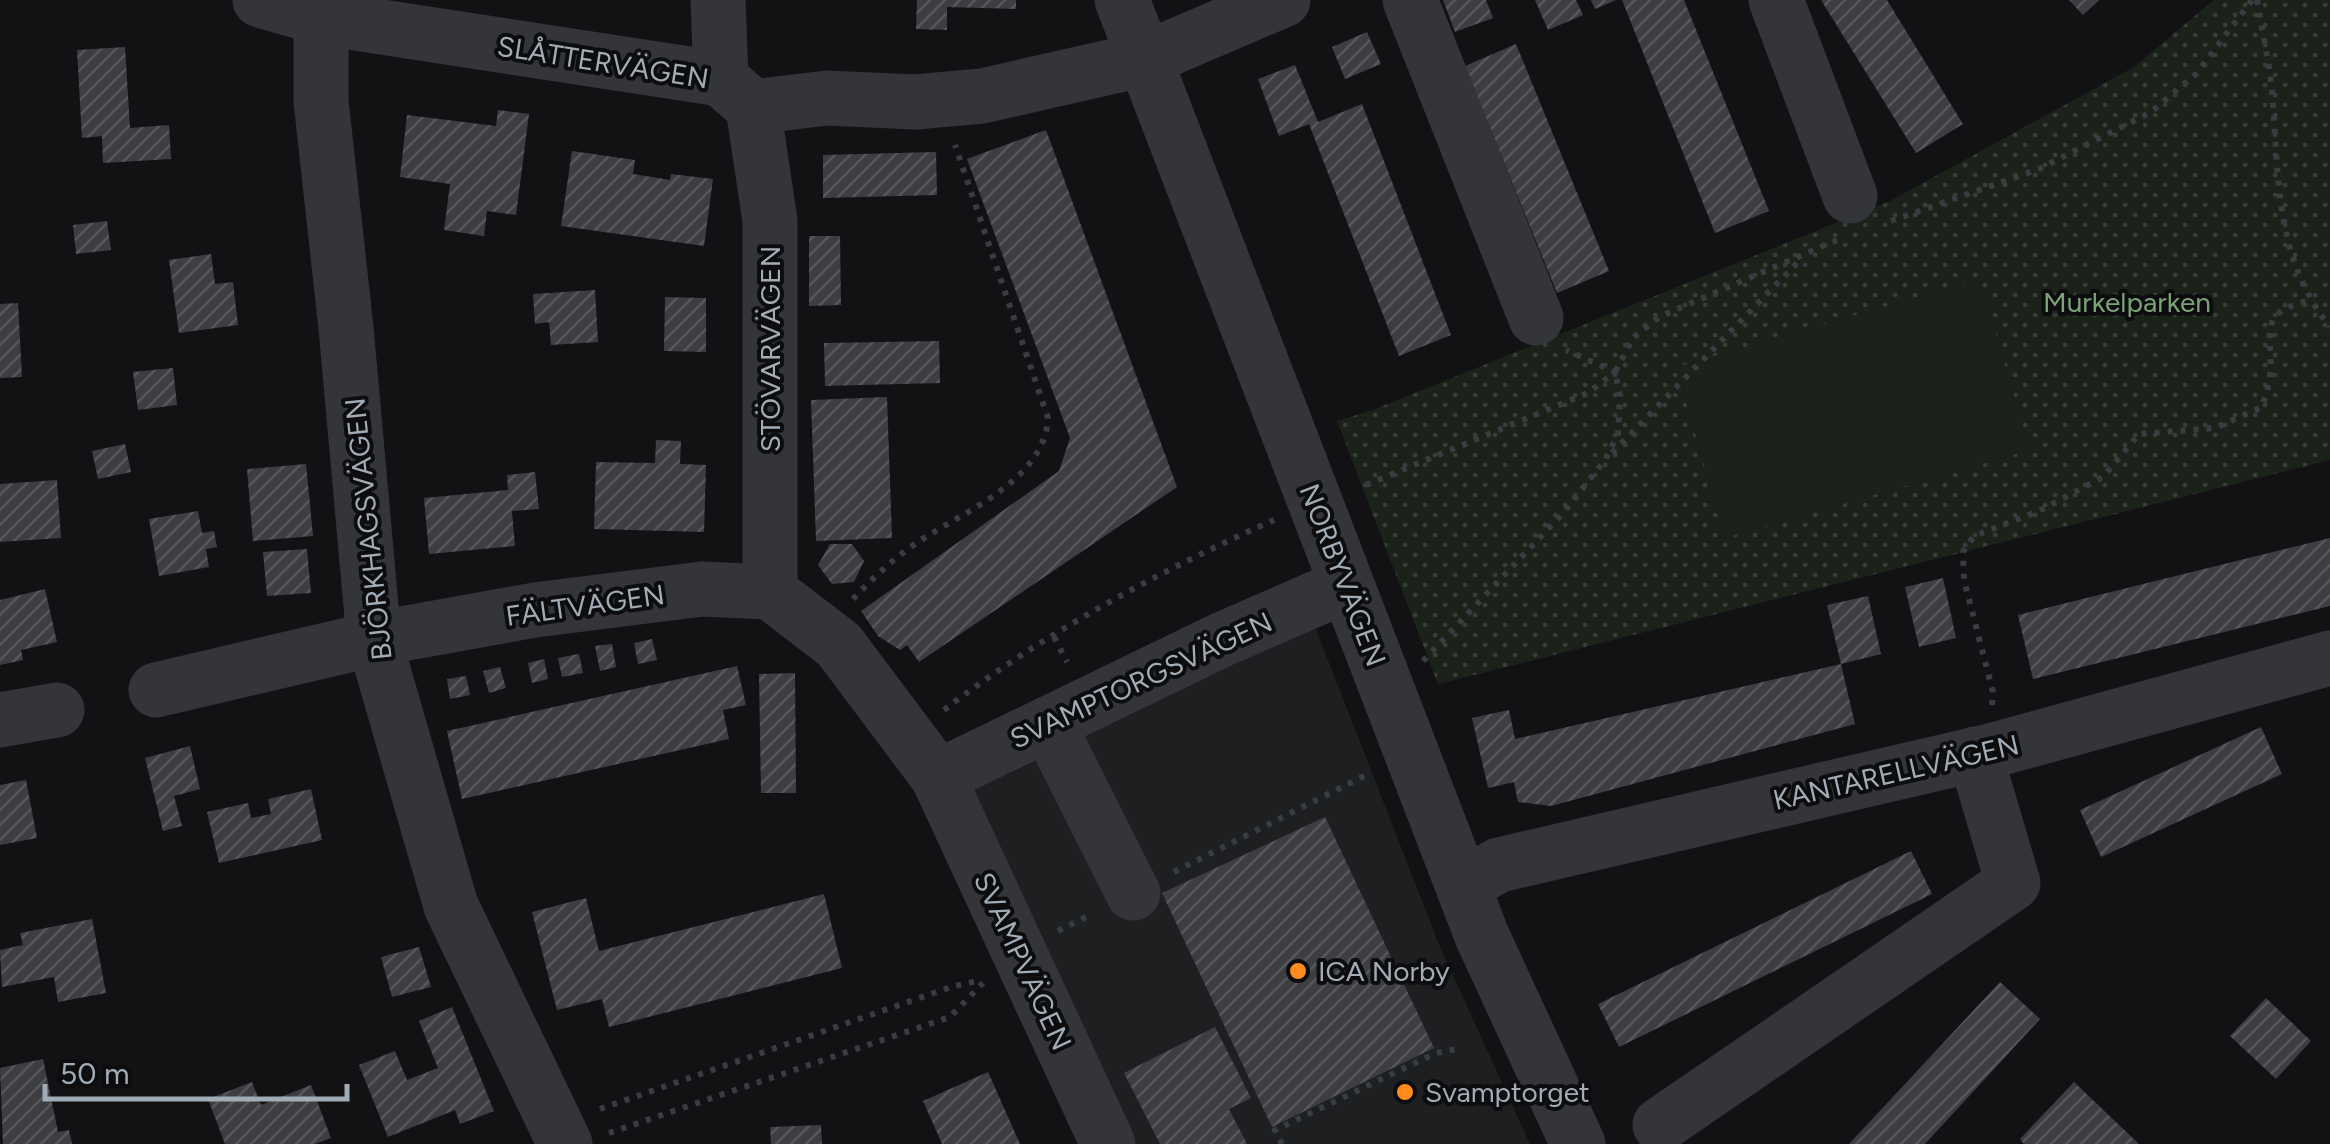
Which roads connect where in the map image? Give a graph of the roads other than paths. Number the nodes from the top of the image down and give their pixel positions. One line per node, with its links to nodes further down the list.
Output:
1 (260, 0): 7 (street, SLÅTTERVÄGEN)
2 (718, 0): 9 (street, STÖVARVÄGEN)
3 (1122, 0): 8 (street, NORBYVÄGEN)
4 (1283, 0): 8 (street, SLÅTTERVÄGEN)
5 (1410, 0): 11 (street)
6 (1776, 0): 10 (street)
7 (322, 9): 9 (street, SLÅTTERVÄGEN); 14 (street, BJÖRKHAGSVÄGEN)
8 (1145, 59): 9 (street, SLÅTTERVÄGEN); 12 (street, NORBYVÄGEN)
9 (737, 93): 13 (street, STÖVARVÄGEN)
10 (1862, 218)
11 (1536, 318)
12 (1345, 586): 19 (street, SVAMPTORGSVÄGEN); 22 (street, NORBYVÄGEN)
13 (770, 592): 14 (street, FÄLTVÄGEN); 21 (street)
14 (374, 640): 16 (street, FÄLTVÄGEN); 25 (street, BJÖRKHAGSVÄGEN)
15 (2330, 658): 20 (street, KANTARELLVÄGEN)
16 (156, 690)
17 (57, 710): 18 (street)
18 (0, 720)
19 (1048, 724): 21 (street, SVAMPTORGSVÄGEN); 23 (street)
20 (1982, 752): 22 (street, KANTARELLVÄGEN); 24 (street)
21 (938, 777): 26 (street, SVAMPVÄGEN)
22 (1462, 885): 27 (street, NORBYVÄGEN)
23 (1133, 893)
24 (1660, 1126)
25 (573, 1136)
26 (1108, 1144)
27 (1578, 1144)

